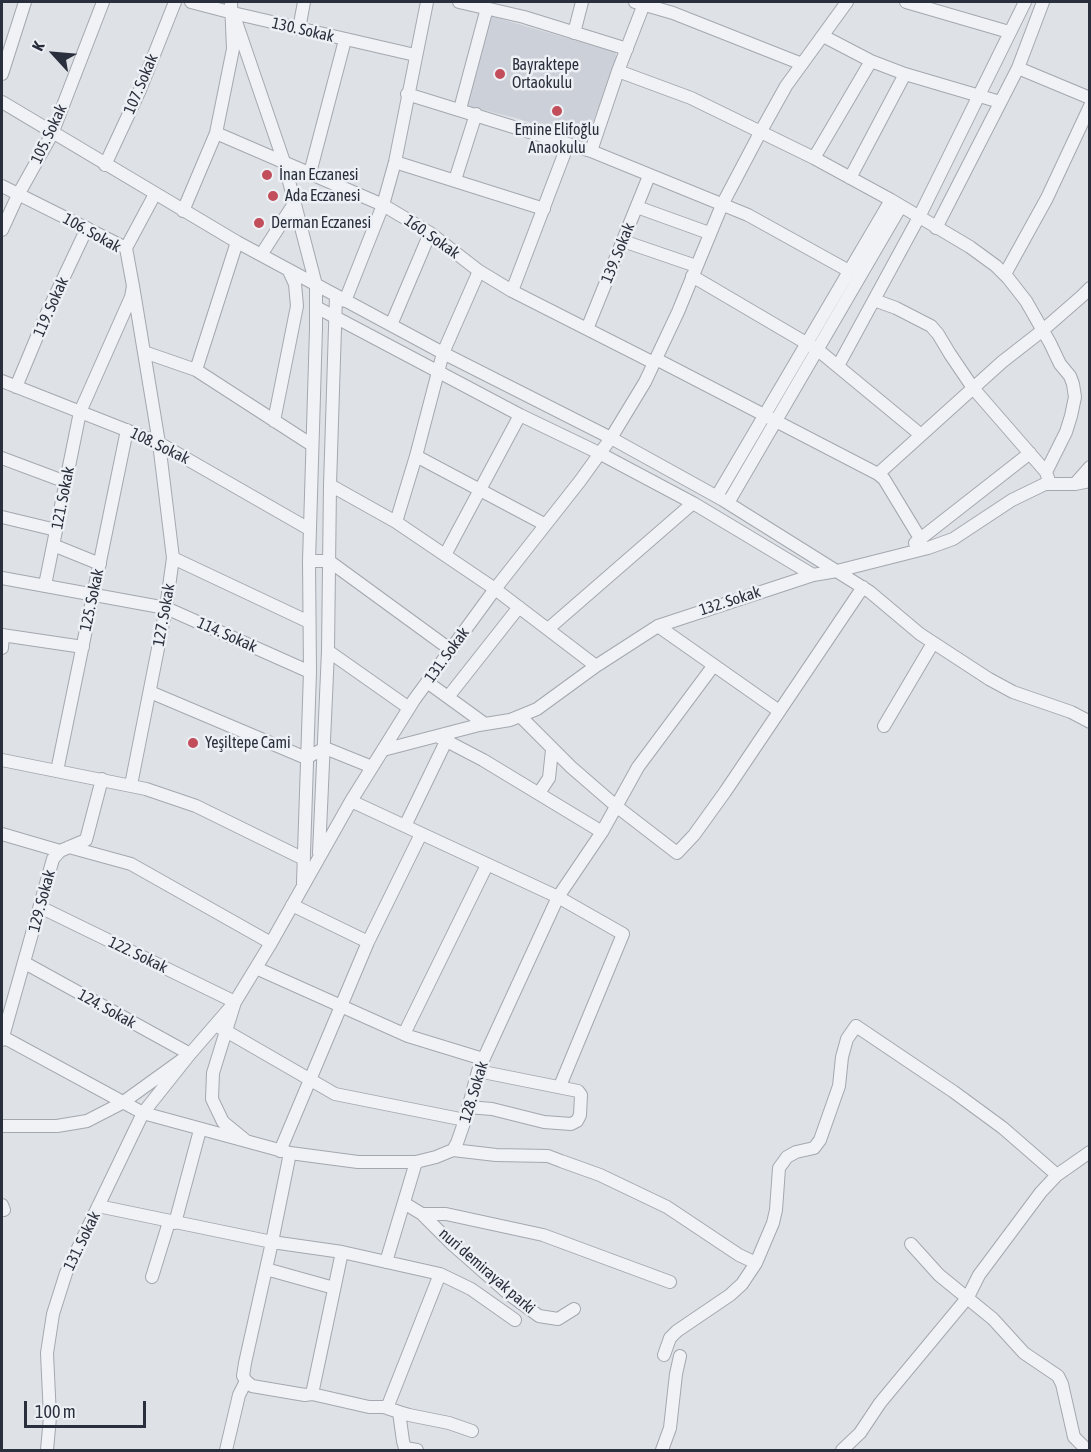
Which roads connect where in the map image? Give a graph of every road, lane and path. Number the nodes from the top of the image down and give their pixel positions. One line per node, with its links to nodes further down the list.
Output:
1 (25, 2): 28 (street)
2 (103, 2): 40 (street, 105. Sokak)
3 (175, 2): 46 (street, 107. Sokak)
4 (191, 2): 14 (street, 130. Sokak)
5 (304, 2): 17 (street)
6 (427, 2): 23 (street)
7 (459, 2): 15 (street)
8 (582, 2): 19 (street)
9 (847, 2): 20 (street, 131. Sokak)
10 (906, 2): 18 (street)
11 (1025, 2): 18 (street)
12 (1043, 2): 26 (street)
13 (639, 3): 16 (street); 22 (street)
14 (232, 7): 17 (street, 130. Sokak); 39 (street); 44 (street)
15 (495, 7): 19 (street); 36 (street)
16 (674, 7): 25 (street)
17 (299, 28): 21 (street, 130. Sokak)
18 (1010, 32): 31 (street)
19 (574, 33): 22 (street)
20 (822, 36): 24 (street); 25 (street, 131. Sokak)
21 (345, 40): 23 (street, 130. Sokak); 47 (street)
22 (627, 50): 27 (street)
23 (415, 55): 30 (street)
24 (871, 61): 29 (street); 43 (street)
25 (802, 64): 38 (street, 131. Sokak)
26 (1018, 68): 32 (street); 34 (street)
27 (618, 71): 38 (street); 42 (street)
28 (2, 74)
29 (905, 74): 31 (street); 49 (street)
30 (407, 94): 36 (street); 45 (street)
31 (979, 95): 34 (street); 61 (street)
32 (1089, 98)
33 (2, 102): 40 (street)
34 (1000, 102): 63 (street)
35 (1089, 106): 75 (street)
36 (460, 110): 37 (street)
37 (476, 114): 41 (street); 50 (street)
38 (761, 131): 43 (street); 56 (street, 131. Sokak)
39 (216, 133): 44 (street, 160. Sokak); 60 (street)
40 (52, 134): 46 (street); 53 (street, 105. Sokak)
41 (568, 144): 42 (street); 59 (street)
42 (591, 151): 48 (street)
43 (814, 158): 49 (street)
44 (284, 162): 47 (street, 160. Sokak); 54 (street)
45 (394, 162): 50 (street); 57 (street)
46 (105, 165): 52 (street)
47 (310, 173): 57 (street, 160. Sokak)
48 (649, 176): 56 (street); 58 (street, 139. Sokak)
49 (850, 178): 55 (street)
50 (455, 180): 59 (street)
51 (2, 186): 53 (street, 106. Sokak)
52 (155, 194): 60 (street); 69 (street)
53 (18, 195): 62 (street, 106. Sokak); 64 (street, 105. Sokak)
54 (295, 202): 70 (street); 76 (street)
55 (896, 203): 61 (street); 73 (street); 87 (street)
56 (722, 204): 66 (street, 131. Sokak); 73 (street)
57 (383, 205): 65 (street, 160. Sokak); 80 (street)
58 (637, 207): 66 (street); 67 (street, 139. Sokak)
59 (544, 209): 79 (street)
60 (183, 211): 68 (street)
61 (919, 217): 63 (street); 81 (street)
62 (87, 228): 69 (street, 106. Sokak); 95 (street, 119. Sokak)
63 (936, 228): 75 (street)
64 (2, 230)
65 (430, 233): 74 (street, 160. Sokak); 84 (street)
66 (709, 233): 72 (street, 131. Sokak)
67 (623, 241): 72 (street); 85 (street, 139. Sokak)
68 (237, 242): 70 (street); 92 (street)
69 (126, 248): 77 (street, 106. Sokak)
70 (261, 255): 71 (street)
71 (290, 271): 76 (street); 100 (street)
72 (694, 271): 87 (street); 90 (street, 131. Sokak)
73 (849, 271): 87 (street)
74 (479, 272): 79 (street, 160. Sokak); 89 (street)
75 (1005, 274): 86 (street)
76 (316, 285): 80 (street); 82 (street)
77 (133, 286): 88 (street, 127. Sokak); 97 (street, 106. Sokak)
78 (1089, 288): 86 (street)
79 (512, 291): 85 (street, 160. Sokak)
80 (341, 298): 83 (street); 84 (street)
81 (874, 300): 91 (street); 96 (street)
82 (316, 307): 83 (street); 105 (street)
83 (335, 317): 93 (street); 116 (street)
84 (391, 325): 89 (street)
85 (587, 329): 90 (street, 160. Sokak)
86 (1043, 330): 96 (street); 112 (street)
87 (813, 347): 91 (street); 99 (street)
88 (144, 352): 92 (street); 104 (street, 127. Sokak)
89 (443, 353): 93 (street); 103 (street)
90 (655, 361): 99 (street, 160. Sokak); 103 (street, 131. Sokak)
91 (838, 366): 102 (street)
92 (196, 370): 100 (street)
93 (440, 373): 98 (street); 108 (street)
94 (2, 381): 95 (street, 108. Sokak)
95 (16, 387): 97 (street, 108. Sokak)
96 (973, 388): 102 (street); 107 (street)
97 (80, 412): 101 (street, 108. Sokak); 114 (street, 121. Sokak)
98 (520, 415): 106 (street); 117 (street)
99 (770, 420): 111 (street, 160. Sokak); 118 (street)
100 (274, 421): 105 (street)
101 (127, 430): 104 (street, 108. Sokak); 131 (street, 125. Sokak)
102 (921, 435): 111 (street)
103 (612, 438): 106 (street, 131. Sokak); 118 (street)
104 (159, 442): 123 (street, 108. Sokak); 128 (street, 127. Sokak)
105 (312, 445): 123 (street)
106 (600, 453): 119 (street); 122 (street, 131. Sokak)
107 (1030, 453): 112 (street); 125 (street)
108 (416, 456): 117 (street); 121 (street)
109 (2, 458): 114 (street)
110 (1089, 467): 115 (street)
111 (878, 474): 125 (street)
112 (1048, 478): 115 (street, 132. Sokak); 132 (street, 132. Sokak)
113 (1089, 481): 115 (street, 132. Sokak)
114 (66, 482): 124 (street, 121. Sokak)
115 (1075, 484)
116 (330, 485): 121 (street); 130 (street)
117 (480, 489): 122 (street); 127 (street)
118 (723, 500): 133 (street)
119 (693, 503): 134 (street); 144 (street)
120 (2, 517): 124 (street)
121 (396, 522): 127 (street)
122 (544, 524): 138 (street, 131. Sokak)
123 (309, 529): 129 (street)
124 (56, 530): 126 (street, 121. Sokak)
125 (921, 540): 132 (street)
126 (53, 546): 131 (street); 136 (street, 121. Sokak)
127 (445, 555): 138 (street)
128 (173, 558): 141 (street, 127. Sokak); 142 (street)
129 (309, 561): 130 (street); 142 (street)
130 (329, 561): 148 (street); 149 (street)
131 (99, 564): 139 (street, 125. Sokak)
132 (859, 566): 133 (street, 132. Sokak)
133 (837, 571): 134 (street, 132. Sokak); 137 (street)
134 (813, 575): 143 (street, 132. Sokak)
135 (2, 578): 136 (street, 114. Sokak)
136 (45, 585): 139 (street, 114. Sokak)
137 (863, 587): 146 (street); 157 (street)
138 (495, 589): 140 (street); 148 (street, 131. Sokak)
139 (93, 594): 141 (street, 114. Sokak); 147 (street, 125. Sokak)
140 (519, 607): 144 (street); 155 (street)
141 (166, 608): 152 (street, 114. Sokak); 154 (street, 127. Sokak)
142 (309, 622): 152 (street)
143 (658, 626): 150 (street); 151 (street, 132. Sokak)
144 (548, 629): 151 (street)
145 (2, 639): 147 (street)
146 (933, 643): 159 (street); 161 (street)
147 (82, 647): 169 (street, 125. Sokak)
148 (451, 650): 153 (street, 131. Sokak)
149 (328, 651): 156 (street); 163 (street)
150 (714, 665): 157 (street); 174 (street, 128. Sokak)
151 (596, 666): 158 (street, 132. Sokak)
152 (310, 672): 166 (street)
153 (427, 682): 155 (street); 156 (street, 131. Sokak)
154 (150, 692): 166 (street); 171 (street, 127. Sokak)
155 (448, 697): 160 (street)
156 (408, 708): 164 (street, 131. Sokak)
157 (779, 711): 174 (street)
158 (520, 716): 160 (street, 132. Sokak); 165 (street)
159 (1089, 722)
160 (485, 724): 162 (street, 132. Sokak)
161 (884, 726)
162 (445, 736): 164 (street, 132. Sokak); 172 (street); 175 (street)
163 (325, 748): 166 (street); 168 (street); 180 (street)
164 (382, 750): 168 (street, 131. Sokak)
165 (552, 750): 172 (street); 174 (street)
166 (306, 758): 181 (street)
167 (2, 760): 169 (street)
168 (372, 767): 173 (street, 131. Sokak)
169 (57, 771): 170 (street)
170 (102, 779): 171 (street); 179 (street, 129. Sokak)
171 (131, 785): 181 (street)
172 (539, 793): 176 (street)
173 (351, 801): 175 (street); 180 (street, 131. Sokak)
174 (616, 806): 176 (street, 128. Sokak)
175 (405, 826): 178 (street)
176 (602, 832): 184 (street, 128. Sokak)
177 (2, 834): 179 (street)
178 (421, 834): 182 (street); 187 (street)
179 (64, 849): 186 (street, 129. Sokak); 188 (street)
180 (318, 857): 183 (street, 131. Sokak)
181 (304, 859): 183 (street)
182 (487, 865): 184 (street); 194 (street)
183 (303, 887): 185 (street, 131. Sokak)
184 (558, 897): 197 (street, 128. Sokak); 200 (street)
185 (292, 905): 187 (street); 188 (street, 131. Sokak)
186 (40, 907): 189 (street, 129. Sokak); 191 (street, 122. Sokak)
187 (368, 942): 192 (street)
188 (271, 943): 190 (street, 131. Sokak)
189 (25, 963): 195 (street, 129. Sokak); 196 (street, 124. Sokak)
190 (256, 968): 191 (street, 131. Sokak); 192 (street)
191 (235, 1002): 193 (street, 131. Sokak)
192 (341, 1006): 194 (street); 199 (street)
193 (221, 1028): 196 (street, 131. Sokak); 199 (street); 207 (street)
194 (404, 1034): 197 (street)
195 (2, 1038): 201 (street)
196 (190, 1054): 201 (street); 203 (street, 131. Sokak)
197 (483, 1059): 198 (street, 128. Sokak)
198 (478, 1071): 200 (street); 202 (street, 128. Sokak)
199 (310, 1081): 204 (street); 209 (street)
200 (560, 1086): 202 (street)
201 (122, 1103): 203 (street); 205 (street)
202 (468, 1107): 204 (street, 128. Sokak)
203 (142, 1113): 206 (street); 214 (street, 131. Sokak)
204 (465, 1120): 208 (street, 128. Sokak)
205 (2, 1126)
206 (200, 1130): 207 (street); 216 (street)
207 (248, 1142): 209 (street)
208 (453, 1150): 211 (street); 221 (street)
209 (285, 1152): 211 (street); 217 (street)
210 (1089, 1152): 212 (street)
211 (416, 1162): 213 (street)
212 (1057, 1175): 221 (street); 227 (street)
213 (404, 1203): 215 (street, nuri demirayak parki); 220 (street)
214 (98, 1206): 216 (street); 237 (street, 131. Sokak)
215 (422, 1214): 225 (street); 228 (street, nuri demirayak parki)
216 (172, 1223): 217 (street); 224 (street)
217 (272, 1242): 219 (street); 222 (street)
218 (911, 1244): 227 (street)
219 (342, 1252): 220 (street); 226 (street)
220 (386, 1262): 223 (street)
221 (756, 1263): 230 (street)
222 (266, 1269): 226 (street); 232 (street)
223 (440, 1274): 229 (street); 234 (street)
224 (152, 1277)
225 (670, 1282)
226 (334, 1288): 233 (street)
227 (968, 1298): 241 (street); 242 (street)
228 (574, 1309)
229 (515, 1320)
230 (664, 1355)
231 (680, 1356): 240 (street)
232 (246, 1381): 233 (street); 238 (street)
233 (312, 1394): 234 (street)
234 (387, 1408): 235 (street)
235 (399, 1412): 236 (street); 239 (street)
236 (472, 1431)
237 (46, 1450)
238 (226, 1450)
239 (417, 1450)
240 (662, 1450)
241 (842, 1450)
242 (1087, 1450)

